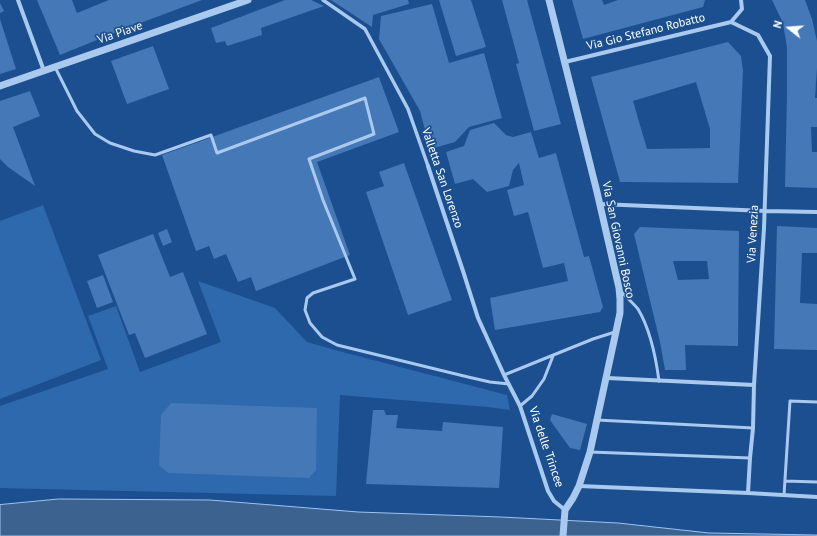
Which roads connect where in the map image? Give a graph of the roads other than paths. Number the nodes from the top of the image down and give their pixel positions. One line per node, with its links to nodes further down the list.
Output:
1 (18, 0): 9 (street)
2 (248, 0): 8 (street, Via Piave)
3 (322, 0): 11 (street, Valletta San Lorenzo)
4 (549, 0): 7 (street, Via San Giovanni Bosco)
5 (741, 0): 6 (street)
6 (731, 22): 7 (street, Via Gio Stefano Robatto); 13 (street, Via Venezia)
7 (565, 62): 12 (street, Via San Giovanni Bosco)
8 (55, 67): 9 (street, Via Piave); 21 (lane)
9 (44, 71): 10 (street, Via Piave)
10 (0, 86)
11 (428, 166): 18 (street, Valletta San Lorenzo)
12 (600, 204): 13 (street); 15 (street, Via San Giovanni Bosco)
13 (764, 211): 14 (street); 22 (street, Via Venezia)
14 (817, 212)
15 (619, 288): 16 (street, Via San Giovanni Bosco); 20 (lane)
16 (616, 331): 17 (lane); 19 (street, Via San Giovanni Bosco)
17 (553, 356): 18 (lane); 24 (lane)
18 (504, 375): 21 (street, Valletta San Lorenzo)
19 (606, 378): 20 (street); 25 (street, Via San Giovanni Bosco)
20 (659, 381): 22 (street)
21 (509, 384): 24 (street, Via delle Trincee)
22 (754, 385): 26 (street, Via Venezia)
23 (817, 402): 29 (lane)
24 (520, 406): 35 (street, Via delle Trincee)
25 (597, 420): 26 (lane); 27 (street, Via San Giovanni Bosco)
26 (752, 428): 28 (street, Via Venezia)
27 (590, 452): 28 (lane); 31 (street, Via San Giovanni Bosco)
28 (750, 458): 32 (street, Via Venezia)
29 (785, 481): 30 (lane); 33 (lane)
30 (817, 482)
31 (579, 486): 32 (street); 35 (street, Via San Giovanni Bosco)
32 (748, 493): 33 (street)
33 (784, 495): 34 (street)
34 (817, 497)
35 (565, 510): 36 (street)
36 (563, 536)

